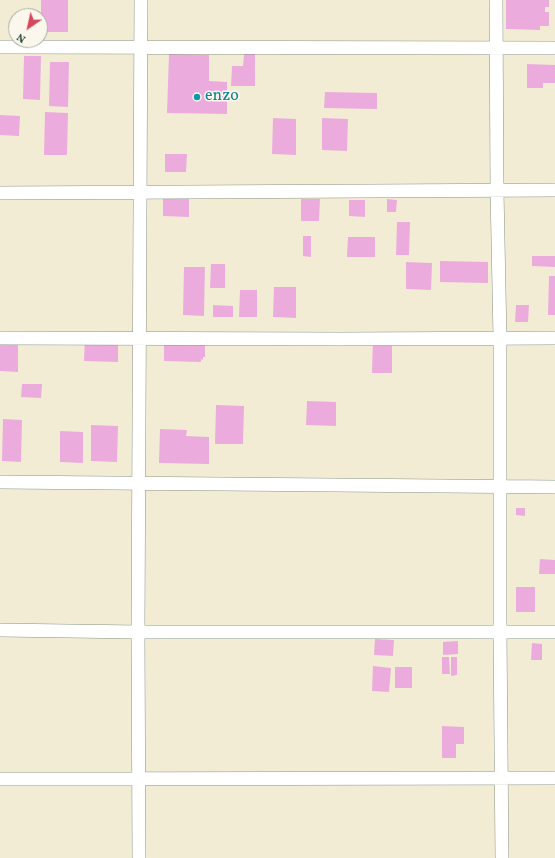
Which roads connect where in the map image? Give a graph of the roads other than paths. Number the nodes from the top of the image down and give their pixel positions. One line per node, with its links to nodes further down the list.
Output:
1 (141, 0): 5 (street)
2 (496, 0): 4 (street)
3 (0, 47): 5 (street)
4 (496, 47): 5 (street); 6 (street); 8 (street)
5 (142, 48): 10 (street)
6 (555, 48)
7 (555, 190): 8 (street)
8 (497, 191): 10 (street); 12 (street)
9 (0, 193): 10 (street)
10 (140, 193): 14 (street)
11 (0, 338): 14 (street)
12 (500, 338): 13 (street); 14 (street); 17 (street)
13 (555, 338)
14 (140, 339): 16 (street)
15 (0, 482): 16 (street)
16 (140, 483): 17 (street); 20 (street)
17 (501, 486): 18 (street); 21 (street)
18 (555, 487)
19 (0, 630): 20 (street)
20 (138, 632): 21 (street); 26 (street)
21 (500, 632): 22 (street); 23 (street)
22 (555, 632)
23 (501, 778): 24 (street); 26 (street); 28 (street)
24 (555, 778)
25 (0, 779): 26 (street)
26 (139, 779): 27 (street)
27 (139, 858)
28 (502, 858)

